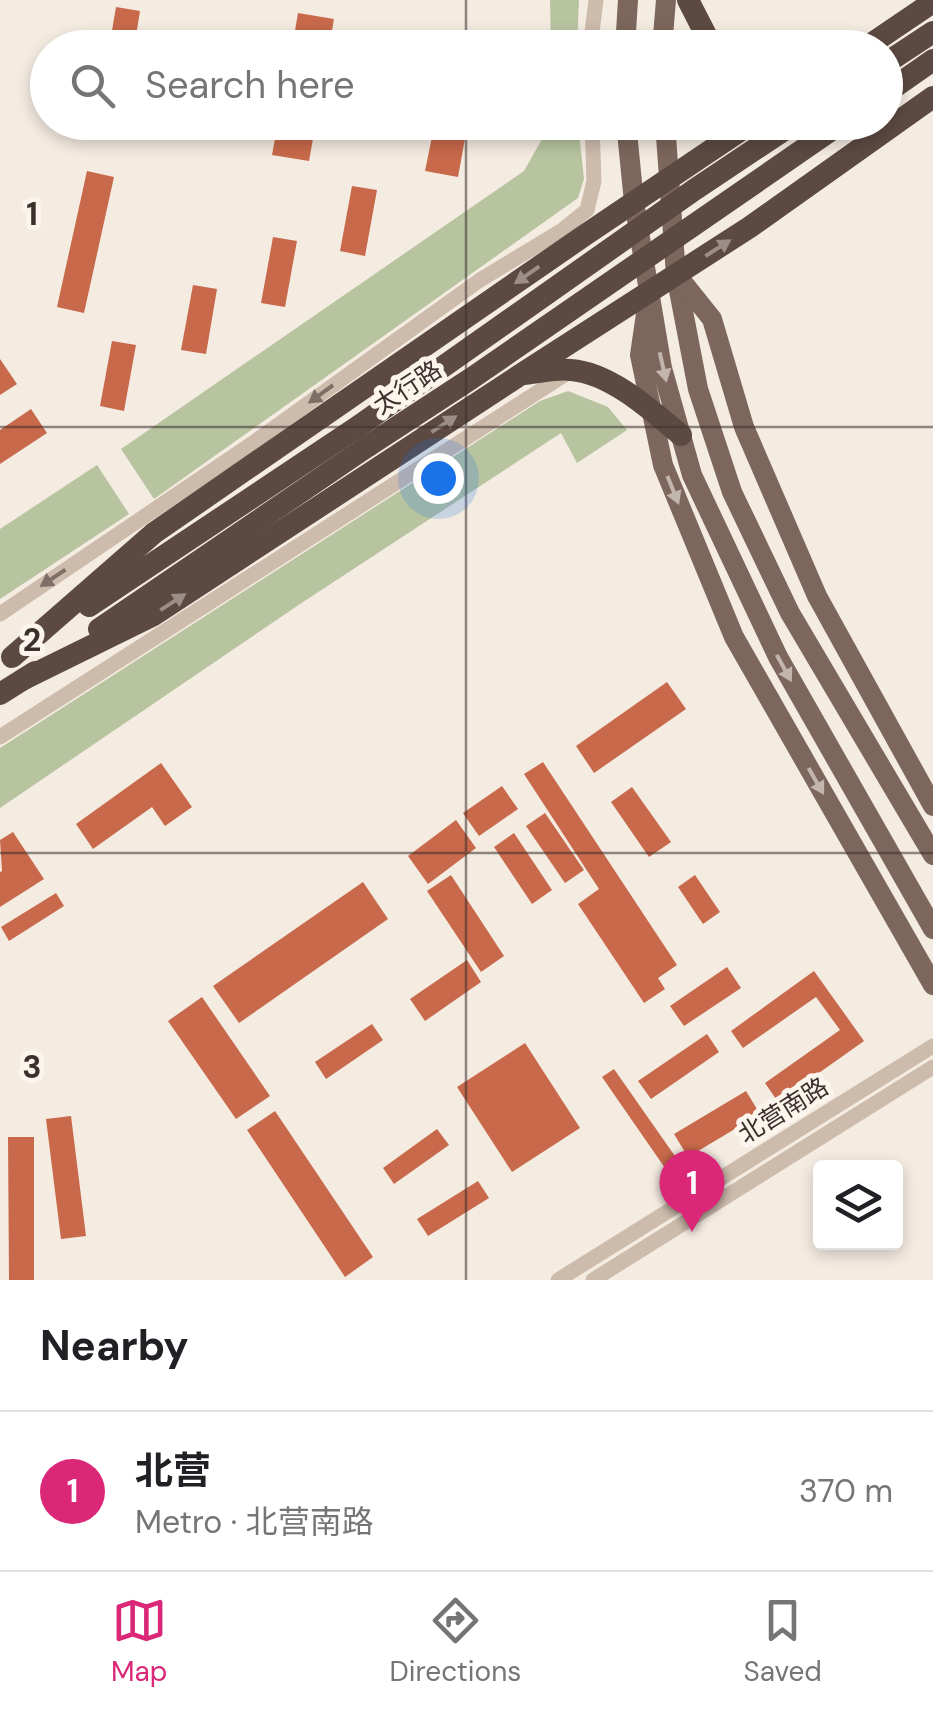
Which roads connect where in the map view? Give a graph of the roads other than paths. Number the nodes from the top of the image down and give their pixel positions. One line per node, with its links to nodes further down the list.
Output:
1 (596, 0): 7 (street)
2 (628, 0): 8 (main road)
3 (666, 0): 9 (main road)
4 (688, 0): 10 (highway)
5 (702, 0): 11 (street)
6 (933, 2): 12 (highway)
7 (592, 30)
8 (626, 30)
9 (664, 30)
10 (704, 30)
11 (711, 30)
12 (892, 30)
13 (933, 32): 14 (highway)
14 (903, 52)
15 (933, 60): 16 (highway)
16 (903, 81)
17 (933, 97): 18 (highway, one-way to 17)
18 (903, 118)
19 (593, 140): 35 (street, one-way to 35)
20 (628, 140): 27 (main road)
21 (666, 140): 26 (main road)
22 (727, 140): 26 (highway)
23 (769, 140): 34 (highway, 太行路, bridge)
24 (816, 140): 34 (highway, 太行路, bridge)
25 (872, 140): 28 (highway, one-way to 25)
26 (668, 180): 27 (highway); 28 (main road)
27 (634, 202): 29 (main road); 36 (highway, one-way to 36)
28 (676, 274): 29 (highway); 40 (main road); 41 (main road)
29 (648, 292): 31 (highway); 32 (main road); 33 (main road, one-way to 33)
30 (572, 370): 31 (highway); 32 (highway); 39 (street)
31 (520, 374): 37 (highway, one-way to 31)
32 (652, 411): 33 (highway); 43 (main road, one-way to 43)
33 (681, 435): 42 (main road, one-way to 42)
34 (362, 437): 36 (highway, 太行路); 37 (highway, 太行路)
35 (0, 614)
36 (6, 661)
37 (24, 679): 38 (highway, 太行路)
38 (0, 694)
39 (0, 737)
40 (933, 806)
41 (933, 855)
42 (933, 929)
43 (933, 985)
44 (933, 1046): 46 (street, 北营南路)
45 (933, 1066): 47 (street, 北营南路)
46 (558, 1280)
47 (593, 1280)

